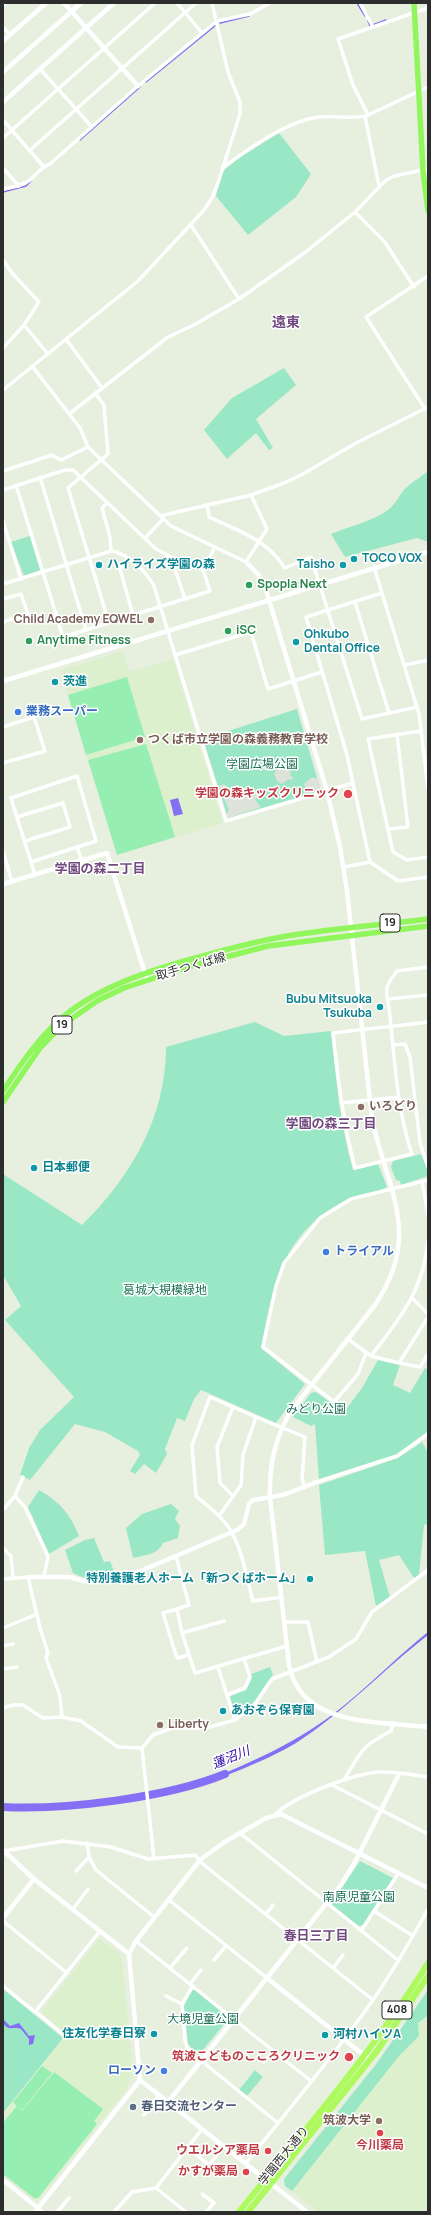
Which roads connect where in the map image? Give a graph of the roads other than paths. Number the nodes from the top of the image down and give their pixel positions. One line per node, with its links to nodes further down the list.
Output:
1 (46, 3): 21 (street)
2 (64, 3): 13 (street)
3 (81, 3): 13 (street)
4 (114, 3): 19 (street)
5 (155, 3): 23 (street)
6 (177, 3): 15 (street)
7 (196, 3): 15 (street)
8 (212, 3): 16 (street)
9 (270, 3): 16 (street)
10 (360, 3): 17 (street)
11 (414, 3): 14 (main road)
12 (428, 8): 14 (street)
13 (72, 11): 19 (street); 26 (street)
14 (415, 12): 17 (street); 30 (main road)
15 (185, 13): 20 (street); 24 (street)
16 (217, 21): 20 (street); 41 (street)
17 (373, 25): 33 (street)
18 (3, 27): 21 (street)
19 (86, 28): 23 (street); 25 (street)
20 (202, 33): 27 (street)
21 (10, 35): 22 (street)
22 (3, 41)
23 (104, 48): 24 (street); 29 (street)
24 (122, 68): 27 (street); 32 (street)
25 (40, 69): 29 (street); 31 (street)
26 (3, 72)
27 (138, 86): 35 (street)
28 (428, 87): 30 (street)
29 (58, 89): 32 (street); 36 (street)
30 (419, 91): 33 (street); 42 (main road)
31 (3, 102)
32 (76, 109): 35 (street); 38 (street)
33 (366, 116): 41 (street); 44 (street)
34 (3, 120): 36 (street)
35 (92, 127): 39 (street)
36 (12, 130): 37 (street); 38 (street)
37 (3, 138)
38 (29, 150): 39 (street)
39 (43, 166): 43 (street)
40 (3, 168): 43 (street)
41 (222, 168): 48 (street)
42 (425, 170): 44 (street); 46 (main road)
43 (19, 186): 45 (street)
44 (379, 186): 47 (street)
45 (3, 189)
46 (428, 211)
47 (355, 212): 51 (street); 52 (street)
48 (190, 225): 52 (street); 54 (street)
49 (3, 260): 53 (street)
50 (428, 276): 51 (street)
51 (414, 287): 61 (street)
52 (239, 299): 58 (street)
53 (24, 325): 55 (street); 56 (street)
54 (66, 338): 56 (street); 58 (street)
55 (3, 348)
56 (47, 354): 57 (street)
57 (32, 366): 59 (street); 62 (street)
58 (102, 388): 60 (street)
59 (3, 390)
60 (95, 394): 62 (street); 64 (street)
61 (426, 408): 70 (street)
62 (69, 414): 63 (street)
63 (88, 447): 64 (street); 65 (street)
64 (102, 461): 66 (street); 73 (street)
65 (3, 471)
66 (80, 476): 67 (street); 71 (street); 81 (street)
67 (40, 477): 68 (street); 84 (street)
68 (16, 485): 69 (street); 87 (street)
69 (3, 490)
70 (251, 495): 72 (street); 76 (street)
71 (107, 503): 75 (street); 78 (street)
72 (206, 505): 73 (street); 76 (street)
73 (161, 518): 75 (street); 77 (street)
74 (3, 521): 88 (street)
75 (145, 538): 80 (street)
76 (260, 541): 83 (street); 90 (street)
77 (215, 547): 83 (street); 86 (street)
78 (111, 551): 81 (street); 82 (street)
79 (428, 552): 85 (street)
80 (171, 557): 86 (street); 92 (street)
81 (89, 558): 84 (street); 100 (street)
82 (128, 558): 96 (street); 98 (street)
83 (246, 562): 94 (street)
84 (66, 565): 87 (street); 101 (street)
85 (374, 568): 90 (street); 91 (street)
86 (203, 570): 92 (street)
87 (43, 572): 88 (street); 101 (street)
88 (21, 579): 89 (street)
89 (3, 584)
90 (320, 584): 94 (street); 97 (street)
91 (382, 593): 95 (street); 105 (street)
92 (185, 599): 96 (street)
93 (3, 600): 99 (street)
94 (269, 600): 102 (street); 107 (street)
95 (356, 602): 97 (street); 110 (street)
96 (160, 607): 98 (street); 102 (street)
97 (329, 610): 106 (street); 110 (street)
98 (133, 615): 100 (street)
99 (3, 622)
100 (109, 623): 101 (street)
101 (86, 630)
102 (168, 631): 103 (street); 108 (street)
103 (175, 655): 107 (street); 117 (street)
104 (428, 660): 105 (street)
105 (405, 665): 109 (street)
106 (322, 672): 107 (street); 115 (street)
107 (294, 681): 117 (street)
108 (3, 682)
109 (417, 707): 110 (street); 112 (street)
110 (390, 713)
111 (3, 727): 114 (street)
112 (421, 731): 113 (street); 116 (street)
113 (397, 734): 119 (street); 119 (street)
114 (3, 763)
115 (353, 783): 117 (street); 126 (street)
116 (428, 788)
117 (327, 791): 127 (street)
118 (17, 817): 120 (street); 120 (street); 121 (street)
119 (388, 829): 123 (street)
120 (25, 841): 125 (street)
121 (77, 847): 124 (street); 125 (street)
122 (3, 851): 128 (street)
123 (428, 857)
124 (82, 861): 130 (street); 139 (street)
125 (31, 862): 130 (street)
126 (370, 862): 127 (street); 131 (street)
127 (344, 867): 136 (street)
128 (8, 868): 129 (street); 132 (street)
129 (3, 870)
130 (35, 875): 132 (street)
131 (428, 877)
132 (12, 882): 133 (street)
133 (3, 884)
134 (428, 919): 136 (main road, 取手つくば線 / 19)
135 (428, 926): 137 (main road, 取手つくば線 / 19)
136 (352, 928): 137 (street); 139 (main road, 取手つくば線 / 19)
137 (352, 935): 140 (main road, 取手つくば線 / 19); 145 (street)
138 (428, 967): 142 (street)
139 (145, 973): 140 (street); 147 (main road, 取手つくば線 / 19)
140 (148, 980): 150 (main road, 取手つくば線 / 19)
141 (428, 995): 142 (street)
142 (389, 999): 144 (street)
143 (428, 1022): 144 (street)
144 (391, 1026): 145 (street); 146 (street)
145 (362, 1029): 149 (street); 151 (street)
146 (393, 1045): 148 (street); 153 (street)
147 (3, 1091)
148 (399, 1097): 149 (street); 152 (street)
149 (370, 1100): 151 (street); 152 (street)
150 (3, 1102)
151 (341, 1103): 152 (street)
152 (383, 1161): 156 (street)
153 (428, 1167)
154 (428, 1180): 155 (street)
155 (422, 1181): 156 (street); 157 (street)
156 (393, 1188): 162 (street); 167 (street)
157 (428, 1215)
158 (428, 1240): 159 (street)
159 (413, 1299): 160 (street); 165 (street)
160 (428, 1314)
161 (428, 1318): 166 (street)
162 (348, 1339): 163 (street); 167 (street)
163 (366, 1353): 165 (street); 167 (street)
164 (428, 1354): 166 (street)
165 (371, 1356): 166 (street)
166 (399, 1363)
167 (311, 1385): 170 (street)
168 (233, 1407): 169 (street); 176 (street); 179 (street)
169 (256, 1418): 170 (street); 176 (street)
170 (282, 1428): 174 (street); 177 (street)
171 (428, 1434): 173 (street)
172 (23, 1477): 175 (street)
173 (317, 1482): 174 (street)
174 (305, 1487): 177 (street)
175 (15, 1496): 178 (street); 186 (street)
176 (233, 1496): 179 (street)
177 (270, 1496): 180 (street); 188 (street)
178 (3, 1510)
179 (219, 1516): 180 (street)
180 (232, 1533): 182 (street); 188 (street)
181 (3, 1548): 184 (street)
182 (176, 1556): 186 (street); 189 (street)
183 (428, 1570): 200 (street)
184 (13, 1577): 185 (street); 187 (street)
185 (28, 1577): 186 (street); 190 (street)
186 (44, 1577)
187 (3, 1579)
188 (282, 1597): 192 (street)
189 (177, 1610): 194 (street); 198 (street)
190 (37, 1614): 193 (street); 207 (street)
191 (224, 1621): 194 (street)
192 (284, 1622): 197 (street); 200 (street)
193 (3, 1628)
194 (182, 1633): 198 (street)
195 (13, 1644): 196 (street)
196 (3, 1646)
197 (287, 1646): 199 (street); 204 (street)
198 (188, 1656): 202 (street)
199 (244, 1659): 202 (street); 205 (street)
200 (317, 1662): 204 (street)
201 (18, 1667): 203 (street)
202 (218, 1667): 205 (street)
203 (3, 1669)
204 (291, 1673): 208 (street); 209 (street)
205 (227, 1695): 208 (street)
206 (3, 1708): 207 (street)
207 (62, 1717): 211 (street)
208 (235, 1720): 211 (street)
209 (393, 1723): 210 (street); 214 (street)
210 (428, 1727)
211 (142, 1748): 224 (street)
212 (399, 1774): 213 (street); 214 (street); 216 (street)
213 (428, 1777)
214 (344, 1780): 215 (street)
215 (332, 1785): 216 (street); 217 (street)
216 (381, 1810): 219 (street); 222 (street)
217 (276, 1814): 218 (street); 222 (street)
218 (240, 1833): 225 (street); 232 (street)
219 (428, 1834)
220 (87, 1843): 221 (street); 223 (street); 224 (street)
221 (3, 1851): 228 (street)
222 (359, 1854): 227 (street); 232 (street)
223 (89, 1858): 226 (street); 238 (street)
224 (154, 1859): 225 (street)
225 (200, 1860): 231 (street); 237 (street)
226 (76, 1871)
227 (398, 1874): 229 (street); 236 (street)
228 (34, 1879): 234 (street); 239 (street)
229 (428, 1888)
230 (88, 1889): 234 (street)
231 (169, 1900): 238 (street); 246 (street)
232 (327, 1903): 242 (street); 244 (street)
233 (273, 1905): 237 (street)
234 (73, 1909): 241 (street)
235 (428, 1910): 243 (street)
236 (374, 1911): 242 (street); 243 (street)
237 (266, 1914): 244 (street)
238 (154, 1917): 245 (street)
239 (3, 1918)
240 (3, 1921): 256 (street)
241 (100, 1931): 248 (street); 256 (street)
242 (361, 1931): 251 (street)
243 (413, 1936): 251 (street)
244 (298, 1939): 254 (street); 258 (street)
245 (136, 1941): 248 (street); 253 (street)
246 (226, 1946): 250 (street); 258 (street)
247 (187, 1948): 253 (street)
248 (128, 1954): 273 (street)
249 (343, 1955): 254 (street)
250 (214, 1960)
251 (399, 1961): 262 (street)
252 (428, 1964): 269 (highway, 学園西大通り / 408)
253 (170, 1968): 259 (street)
254 (333, 1968): 262 (street)
255 (200, 1970): 259 (street)
256 (67, 1973): 264 (street)
257 (428, 1976): 270 (highway, 学園西大通り / 408)
258 (267, 1978): 265 (street); 267 (street)
259 (191, 1985): 263 (street); 265 (street)
260 (3, 1986): 264 (street)
261 (166, 1996): 263 (street)
262 (373, 2000): 267 (street)
263 (182, 2004): 271 (street)
264 (36, 2012): 266 (street)
265 (234, 2019): 268 (street); 271 (street)
266 (64, 2035)
267 (344, 2040): 269 (street); 274 (street)
268 (273, 2051): 272 (street); 274 (street)
269 (364, 2056): 270 (street); 283 (highway, 学園西大通り / 408)
270 (370, 2060): 285 (highway, 学園西大通り / 408)
271 (201, 2061): 276 (street); 278 (street)
272 (264, 2062)
273 (140, 2080): 275 (street); 289 (street)
274 (311, 2081): 278 (street)
275 (159, 2095): 276 (street); 277 (street)
276 (168, 2102): 279 (street)
277 (144, 2115)
278 (278, 2123): 282 (street)
279 (202, 2129): 280 (street); 281 (street)
280 (224, 2146): 281 (street); 282 (street)
281 (188, 2148): 286 (street)
282 (246, 2163): 283 (street)
283 (266, 2179): 285 (street); 295 (highway, 学園西大通り / 408)
284 (3, 2180): 289 (street)
285 (271, 2183): 296 (highway, 学園西大通り / 408); 297 (street)
286 (156, 2188): 292 (street); 293 (street)
287 (202, 2194): 294 (street)
288 (69, 2198): 291 (street)
289 (36, 2210): 290 (street)
290 (43, 2212)
291 (57, 2212)
292 (114, 2212)
293 (186, 2212)
294 (206, 2212)
295 (239, 2212)
296 (248, 2212)
297 (307, 2212)

